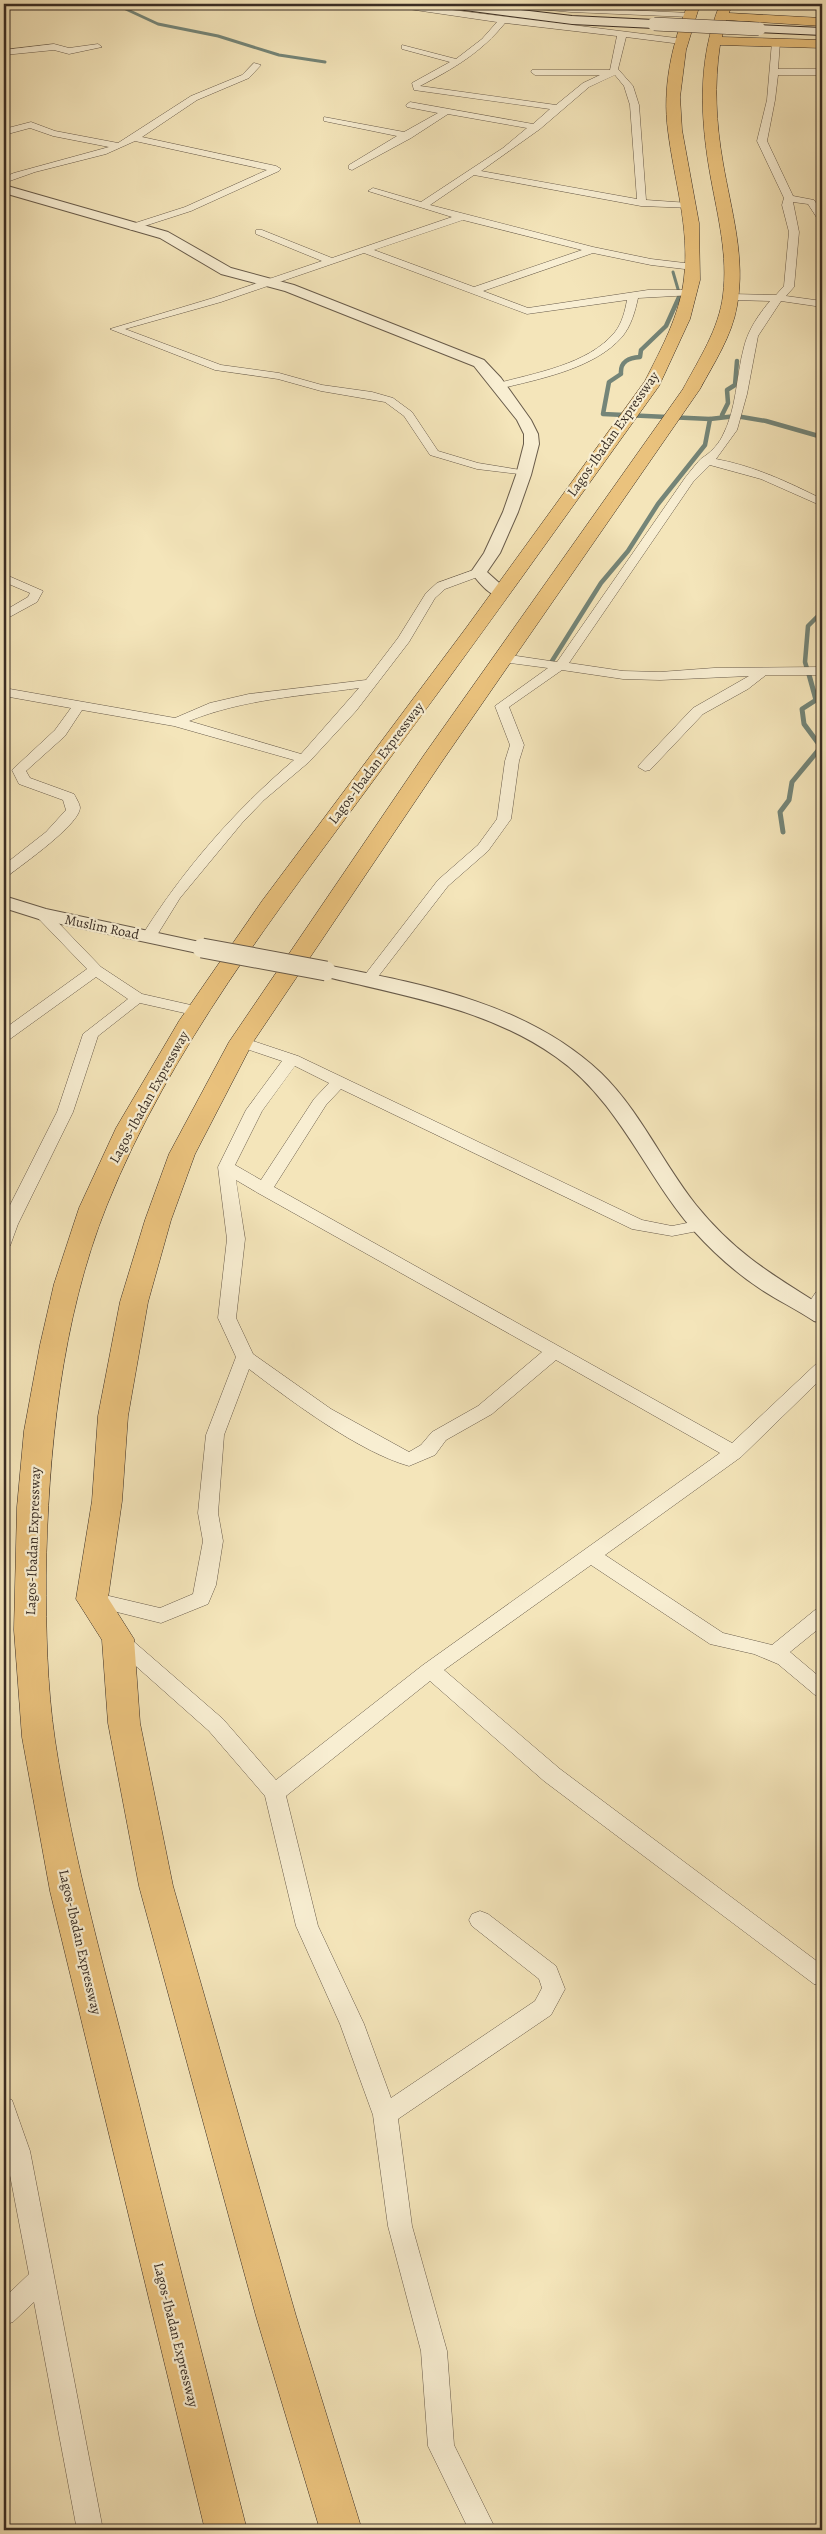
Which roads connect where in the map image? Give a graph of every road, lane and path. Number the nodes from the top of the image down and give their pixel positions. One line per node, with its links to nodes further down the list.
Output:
1 (388, 4): 7 (street)
2 (442, 4): 10 (main road, bridge)
3 (502, 4): 6 (street)
4 (618, 4): 6 (street)
5 (692, 10): 6 (street); 12 (highway, Lagos-Ibadan Expressway)
6 (603, 11)
7 (503, 20): 11 (street); 18 (street)
8 (720, 20): 9 (highway); 13 (highway); 54 (highway)
9 (822, 22)
10 (822, 32)
11 (622, 34): 12 (street); 21 (street)
12 (681, 41): 41 (highway, Lagos-Ibadan Expressway)
13 (776, 42): 14 (highway); 22 (street)
14 (822, 44)
15 (98, 47): 17 (street)
16 (405, 47): 18 (street)
17 (4, 53)
18 (458, 62): 25 (street)
19 (257, 66): 31 (street)
20 (535, 72): 21 (street)
21 (612, 72): 25 (street); 39 (street)
22 (774, 72): 23 (street); 38 (street)
23 (822, 72)
24 (410, 105): 26 (street)
25 (559, 108): 28 (street)
26 (447, 111): 28 (street); 30 (street)
27 (327, 119): 30 (street)
28 (537, 126): 34 (street)
29 (4, 132): 32 (street)
30 (408, 136): 33 (street)
31 (132, 138): 32 (street); 44 (street)
32 (119, 146): 35 (street)
33 (352, 167)
34 (473, 172): 39 (street); 40 (street)
35 (4, 180)
36 (4, 189): 44 (street)
37 (373, 191): 40 (street)
38 (789, 198): 43 (street); 55 (street)
39 (641, 202): 41 (street)
40 (421, 206): 42 (street)
41 (689, 206): 49 (highway, Lagos-Ibadan Expressway)
42 (462, 217): 46 (street); 47 (street)
43 (822, 219)
44 (132, 227): 50 (street)
45 (259, 232): 48 (street)
46 (592, 250): 49 (street); 51 (street)
47 (367, 251): 48 (street); 51 (street)
48 (333, 262): 50 (street)
49 (693, 267): 52 (highway, Lagos-Ibadan Expressway)
50 (267, 282): 57 (street); 59 (street)
51 (473, 291): 53 (street)
52 (689, 293): 53 (street); 63 (highway, Lagos-Ibadan Expressway)
53 (633, 296): 57 (street)
54 (730, 297): 55 (street); 65 (highway)
55 (778, 298): 56 (street); 58 (street)
56 (822, 304)
57 (499, 386): 59 (street)
58 (705, 461): 60 (street); 66 (street)
59 (523, 473): 61 (street)
60 (822, 503)
61 (479, 572): 63 (street); 69 (street)
62 (4, 578): 64 (street)
63 (501, 592): 82 (highway, Lagos-Ibadan Expressway)
64 (4, 616)
65 (503, 658): 66 (street); 84 (highway)
66 (561, 665): 67 (street); 80 (street)
67 (764, 671): 68 (street); 74 (street)
68 (822, 671)
69 (370, 684): 72 (street); 73 (street)
70 (4, 692): 71 (street)
71 (79, 705): 72 (street); 75 (street)
72 (176, 722): 73 (street)
73 (304, 759): 78 (street)
74 (645, 767)
75 (4, 872)
76 (4, 902): 77 (street, Muslim Road)
77 (42, 914): 78 (street, Muslim Road); 79 (street)
78 (149, 937): 80 (street, Muslim Road, bridge)
79 (96, 970): 81 (street); 83 (street)
80 (369, 979): 89 (street, Muslim Road)
81 (137, 998): 82 (street); 90 (street)
82 (198, 1011): 112 (highway, Lagos-Ibadan Expressway)
83 (4, 1036)
84 (241, 1042): 85 (street); 98 (highway)
85 (292, 1059): 86 (street); 87 (street)
86 (339, 1081): 88 (street); 89 (street)
87 (226, 1167): 88 (street); 94 (street)
88 (264, 1188): 93 (street)
89 (702, 1225): 92 (street, Muslim Road)
90 (6, 1226): 91 (street)
91 (4, 1242)
92 (819, 1307)
93 (553, 1353): 94 (street); 96 (street)
94 (245, 1357): 98 (street)
95 (822, 1368): 96 (street)
96 (734, 1452): 97 (street)
97 (591, 1555): 101 (street); 102 (street)
98 (92, 1599): 100 (highway)
99 (822, 1615): 101 (street)
100 (118, 1639): 104 (street); 113 (highway)
101 (774, 1654): 103 (street)
102 (430, 1670): 104 (street); 106 (street)
103 (822, 1690)
104 (275, 1793): 108 (street)
105 (480, 1920): 108 (street)
106 (822, 1978)
107 (4, 2107): 109 (street)
108 (385, 2115): 114 (street)
109 (43, 2277): 110 (street); 111 (street)
110 (4, 2314)
111 (90, 2530)
112 (226, 2530)
113 (341, 2530)
114 (483, 2530)

